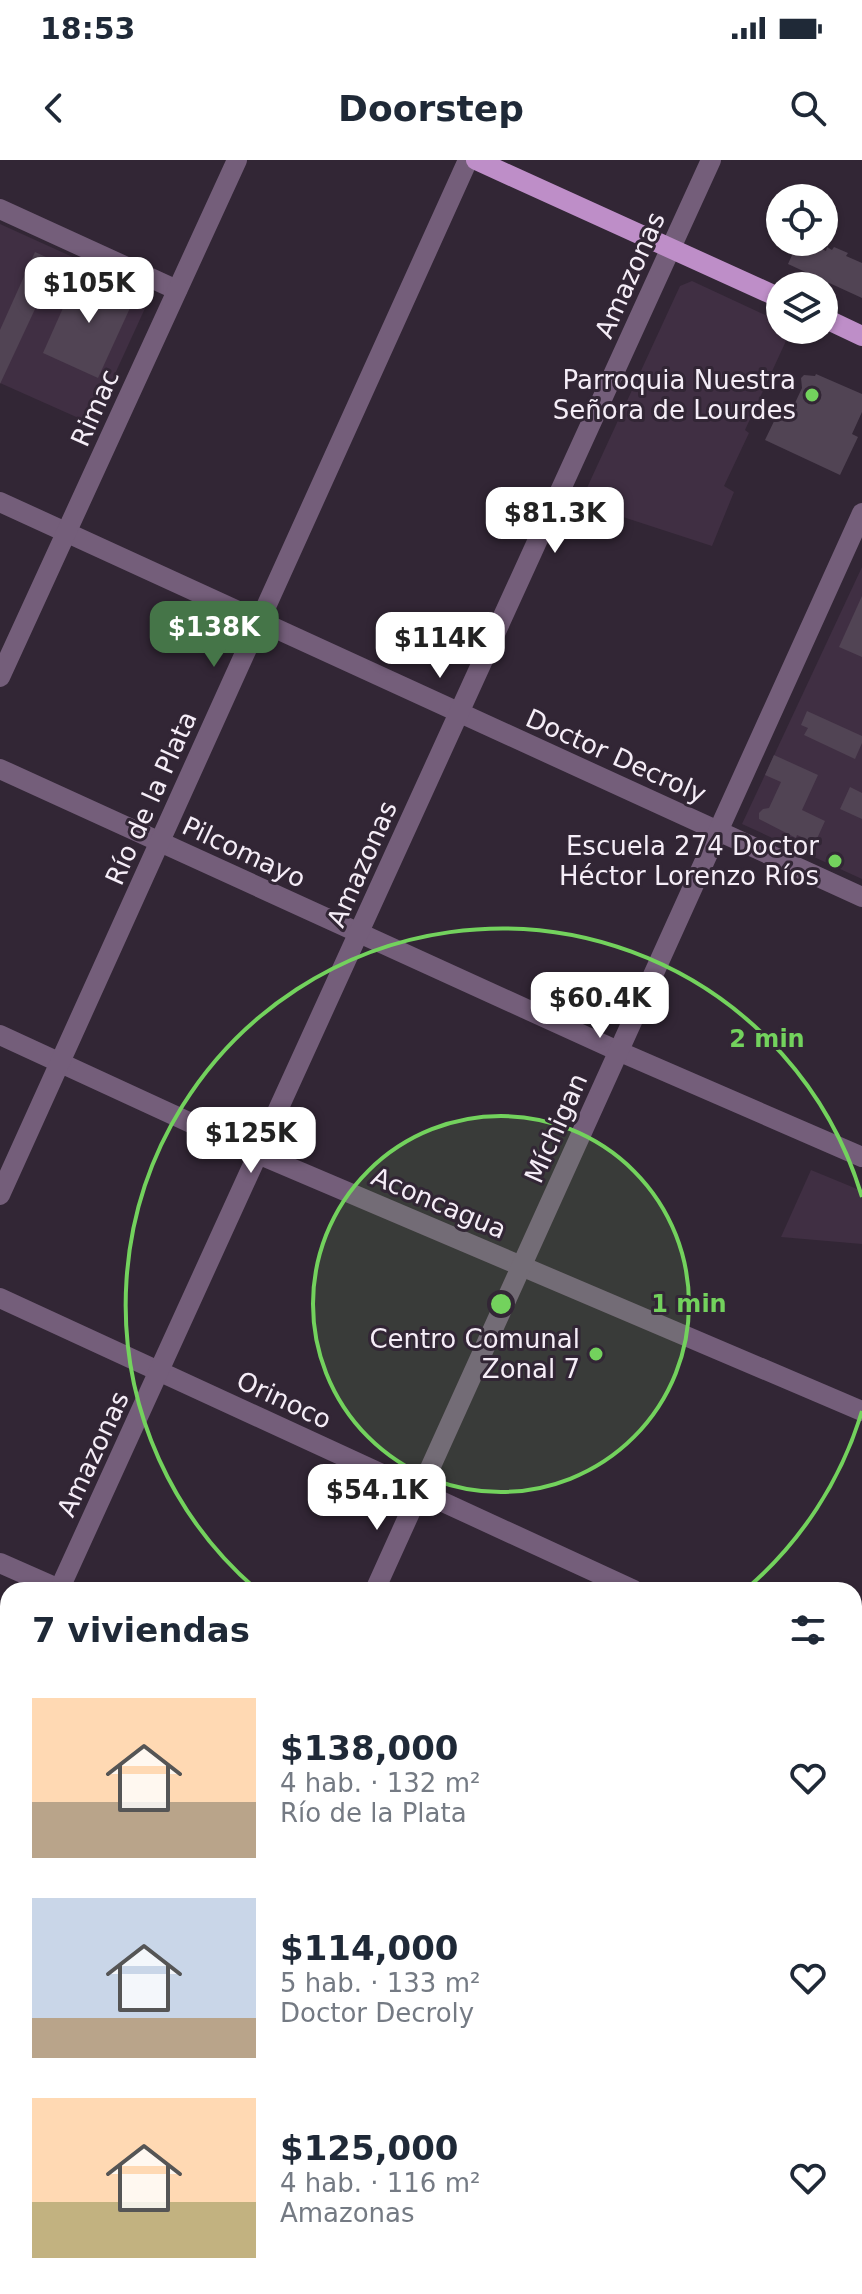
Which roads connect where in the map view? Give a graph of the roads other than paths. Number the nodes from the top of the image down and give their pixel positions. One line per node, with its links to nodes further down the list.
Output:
1 (237, 160): 7 (street, Rimac)
2 (468, 160): 14 (street, Río de la Plata)
3 (476, 160): 6 (main road)
4 (711, 160): 6 (street, Amazonas)
5 (0, 209): 7 (street)
6 (671, 248): 8 (main road); 16 (street, Amazonas)
7 (177, 290): 13 (street, Rimac)
8 (766, 292)
9 (838, 325): 10 (main road)
10 (862, 336)
11 (0, 502): 13 (street, Doctor Decroly)
12 (862, 513): 18 (street, Míchigan)
13 (67, 532): 14 (street, Doctor Decroly); 15 (street, Rimac)
14 (259, 621): 16 (street, Doctor Decroly); 19 (street, Río de la Plata)
15 (0, 677)
16 (459, 713): 18 (street, Doctor Decroly); 21 (street, Amazonas)
17 (0, 769): 19 (street, Pilcomayo)
18 (718, 831): 20 (street, Doctor Decroly); 23 (street, Míchigan)
19 (161, 841): 21 (street, Pilcomayo); 24 (street, Río de la Plata)
20 (862, 897)
21 (359, 933): 23 (street, Pilcomayo); 25 (street, Amazonas)
22 (0, 1035): 24 (street, Aconcagua)
23 (618, 1051): 26 (street, Pilcomayo); 28 (street, Míchigan)
24 (60, 1062): 25 (street, Aconcagua); 27 (street, Río de la Plata)
25 (258, 1154): 28 (street, Aconcagua); 30 (street, Amazonas)
26 (862, 1157)
27 (0, 1195)
28 (522, 1267): 31 (street, Aconcagua); 32 (street, Míchigan)
29 (0, 1298): 30 (street, Orinoco)
30 (159, 1371): 32 (street, Orinoco); 35 (street, Amazonas)
31 (862, 1411)
32 (420, 1491): 36 (street, Míchigan); 37 (street, Orinoco)
33 (0, 1563): 34 (street)
34 (42, 1582)
35 (63, 1582)
36 (379, 1582)
37 (617, 1582)

